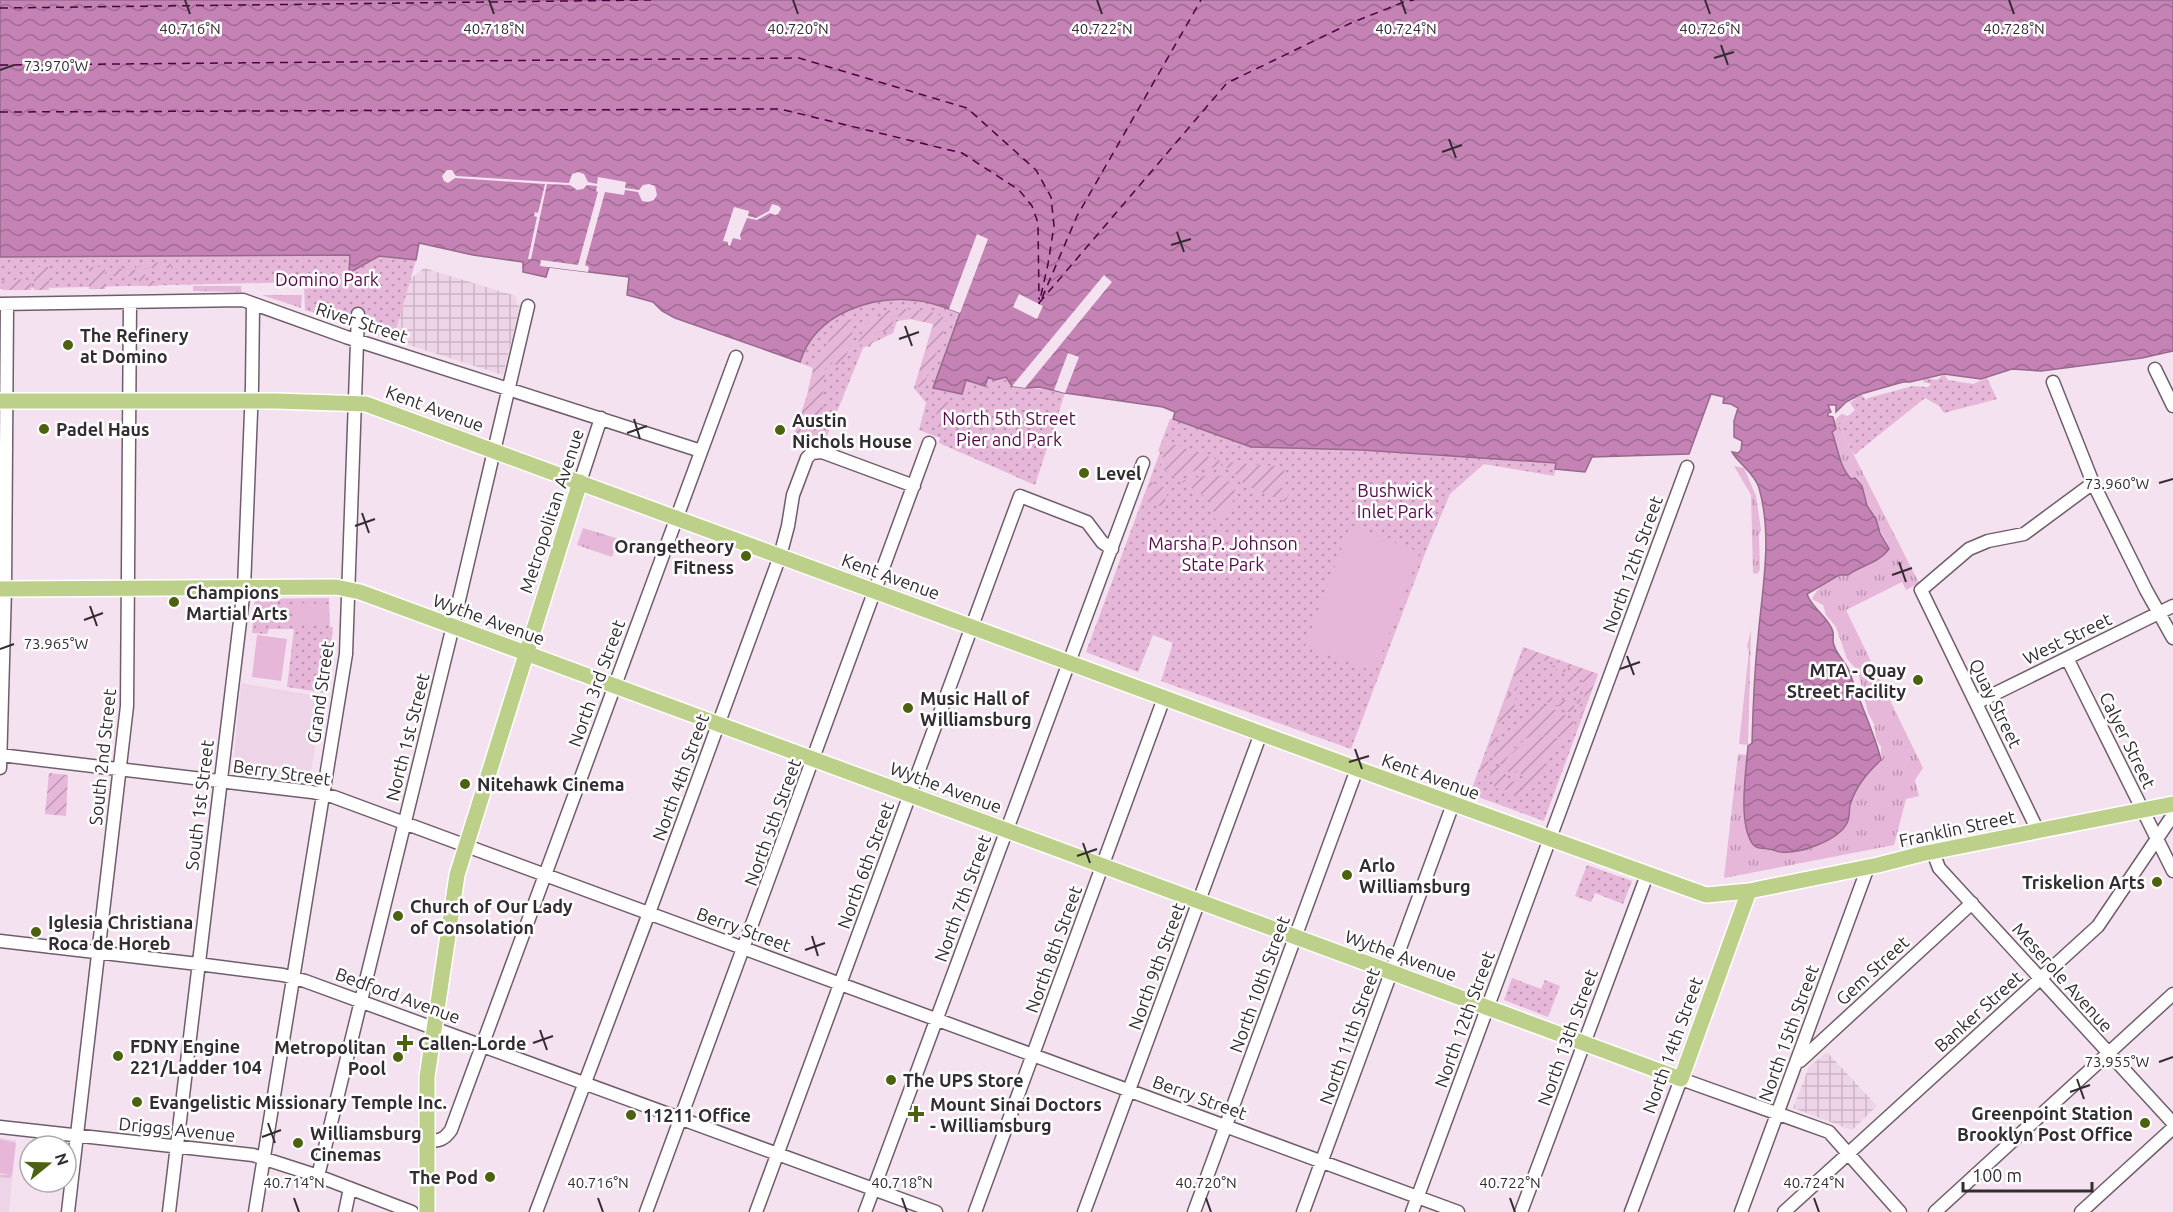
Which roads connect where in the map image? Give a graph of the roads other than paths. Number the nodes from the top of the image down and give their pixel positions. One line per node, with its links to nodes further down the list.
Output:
1 (130, 302): 2 (street, River Street); 3 (street, River Street); 12 (street, South 2nd Street)
2 (4, 304): 11 (street)
3 (253, 304): 6 (street, River Street); 13 (street, South 1st Street)
4 (528, 306): 10 (street, North 1st Street)
5 (358, 314): 6 (street, Grand Street)
6 (357, 340): 10 (street, River Street); 14 (street, Grand Street)
7 (736, 357): 19 (street, North 3rd Street)
8 (2155, 369): 15 (street)
9 (2053, 382): 23 (street)
10 (509, 388): 16 (street, River Street); 18 (street, North 1st Street)
11 (4, 401): 12 (main road, Kent Avenue); 30 (street)
12 (130, 401): 13 (main road, Kent Avenue); 28 (street, South 2nd Street)
13 (251, 401): 14 (main road, Kent Avenue); 29 (street, South 1st Street)
14 (354, 403): 18 (main road, Kent Avenue); 31 (street, Grand Street)
15 (2173, 406)
16 (601, 418): 19 (street, River Street); 22 (street, Metropolitan Avenue)
17 (929, 443): 24 (street, North 5th Street)
18 (494, 451): 22 (main road, Kent Avenue); 35 (street, North 1st Street)
19 (702, 451): 25 (street, North 3rd Street)
20 (1143, 463): 26 (street, North 7th Street)
21 (1688, 467): 60 (street, North 12th Street)
22 (580, 482): 25 (main road, Kent Avenue); 38 (main road, Metropolitan Avenue)
23 (2093, 483): 34 (street); 43 (street, Quay Street)
24 (914, 486): 27 (street, North 4th Street); 32 (street, North 5th Street)
25 (676, 518): 27 (main road, Kent Avenue); 41 (street, North 3rd Street)
26 (1112, 549): 36 (street, North 6th Street); 40 (street, North 7th Street)
27 (780, 556): 32 (main road, Kent Avenue); 44 (street, North 4th Street)
28 (128, 588): 29 (main road, Wythe Avenue); 30 (main road, Wythe Avenue); 48 (street, South 2nd Street)
29 (244, 588): 31 (main road, Wythe Avenue); 50 (street, South 1st Street)
30 (3, 589): 47 (street)
31 (348, 590): 35 (main road, Wythe Avenue); 51 (street, Grand Street)
32 (875, 591): 36 (main road, Kent Avenue); 46 (street, North 5th Street)
33 (2173, 606): 34 (street, West Street)
34 (2159, 613): 37 (street); 39 (street, West Street)
35 (452, 626): 38 (main road, Wythe Avenue); 57 (street, North 1st Street)
36 (973, 627): 40 (main road, Kent Avenue); 52 (street, North 6th Street)
37 (2173, 638)
38 (526, 653): 41 (main road, Wythe Avenue); 62 (main road, Metropolitan Avenue)
39 (2067, 658): 43 (street, West Street); 55 (street, Calyer Street)
40 (1070, 662): 42 (main road, Kent Avenue); 58 (street, North 7th Street)
41 (615, 686): 44 (main road, Wythe Avenue); 67 (street, North 3rd Street)
42 (1164, 698): 45 (main road, Kent Avenue); 64 (street, North 8th Street)
43 (1976, 703): 59 (street, Quay Street)
44 (719, 724): 46 (main road, Wythe Avenue); 72 (street, North 4th Street)
45 (1261, 733): 49 (main road, Kent Avenue); 70 (street, North 9th Street)
46 (814, 759): 52 (main road, Wythe Avenue); 75 (street, North 5th Street)
47 (0, 760): 48 (street, Berry Street)
48 (119, 769): 50 (street, Berry Street); 76 (street, South 2nd Street)
49 (1357, 769): 53 (main road, Kent Avenue); 73 (street, North 10th Street)
50 (219, 781): 51 (street, Berry Street); 77 (street, South 1st Street)
51 (323, 794): 57 (street, Berry Street); 79 (street, Grand Street)
52 (910, 795): 58 (main road, Wythe Avenue); 81 (street, North 6th Street)
53 (1453, 804): 60 (main road, Kent Avenue); 78 (street, North 11th Street)
54 (2173, 804): 55 (main road, Franklin Street)
55 (2143, 810): 59 (main road, Franklin Street); 61 (street, Calyer Street)
56 (2173, 815): 61 (street, Banker Street)
57 (405, 823): 62 (street, Berry Street); 83 (street, North 1st Street)
58 (1006, 830): 64 (main road, Wythe Avenue); 85 (street, North 7th Street)
59 (2038, 831): 63 (main road, Franklin Street)
60 (1550, 839): 68 (main road, Kent Avenue); 84 (street, North 12th Street)
61 (2157, 839): 66 (street, Calyer Street); 80 (street, Banker Street)
62 (466, 845): 67 (street, Berry Street); 86 (main road, Metropolitan Avenue)
63 (1933, 852): 65 (main road, Franklin Street); 71 (street, Meserole Avenue)
64 (1103, 866): 70 (main road, Wythe Avenue); 90 (street, North 8th Street)
65 (1868, 867): 69 (main road, Franklin Street); 91 (street, North 15th Street)
66 (2173, 871)
67 (545, 875): 72 (street, Berry Street); 88 (street, North 3rd Street)
68 (1647, 875): 69 (main road, Kent Avenue); 87 (street, North 13th Street)
69 (1749, 891): 92 (main road, North 14th Street)
70 (1199, 902): 73 (main road, Wythe Avenue); 94 (street, North 9th Street)
71 (1971, 903): 80 (street, Meserole Avenue); 91 (street, Gem Street)
72 (649, 913): 75 (street, Berry Street); 93 (street, North 4th Street)
73 (1295, 937): 78 (main road, Wythe Avenue); 98 (street, North 10th Street)
74 (0, 941): 76 (street, Bedford Avenue)
75 (744, 948): 81 (street, Berry Street); 96 (street, North 5th Street)
76 (98, 952): 77 (street, Bedford Avenue); 102 (street, South 2nd Street)
77 (198, 964): 79 (street, Bedford Avenue); 105 (street, South 1st Street)
78 (1391, 972): 84 (main road, Wythe Avenue); 109 (street, North 11th Street)
79 (294, 978): 83 (street, Bedford Avenue); 108 (street, Grand Street)
80 (2040, 979): 89 (street, Meserole Avenue); 107 (street, Banker Street)
81 (840, 983): 85 (street, Berry Street); 106 (street, North 6th Street)
82 (2173, 994): 89 (street)
83 (361, 1000): 86 (street, Bedford Avenue); 110 (street, North 1st Street)
84 (1487, 1008): 87 (main road, Wythe Avenue); 114 (street, North 12th Street)
85 (937, 1019): 90 (street, Berry Street); 112 (street, North 7th Street)
86 (434, 1027): 88 (street, Bedford Avenue); 104 (main road, Metropolitan Avenue)
87 (1584, 1044): 92 (main road, Wythe Avenue); 132 (street, North 13th Street)
88 (482, 1045): 93 (street, Bedford Avenue); 104 (street, North 3rd Street)
89 (2109, 1053): 97 (street, Meserole Avenue); 137 (street)
90 (1033, 1054): 94 (street, Berry Street); 126 (street, North 8th Street)
91 (1797, 1064): 95 (street, North 15th Street)
92 (1681, 1079): 95 (street, Wythe Avenue); 133 (street, North 14th Street)
93 (585, 1083): 96 (street, Bedford Avenue); 121 (street, North 4th Street)
94 (1129, 1090): 98 (street, Berry Street); 127 (street, North 9th Street)
95 (1778, 1114): 107 (street, Wythe Avenue); 134 (street, North 15th Street)
96 (681, 1118): 106 (street, Bedford Avenue); 122 (street, North 5th Street)
97 (2173, 1124)
98 (1226, 1126): 109 (street, Berry Street); 128 (street, North 10th Street)
99 (0, 1127): 101 (street, Driggs Avenue)
100 (2173, 1128): 138 (street)
101 (60, 1134)
102 (77, 1134)
103 (78, 1136): 105 (street, Driggs Avenue)
104 (427, 1141): 120 (main road, Metropolitan Avenue)
105 (177, 1147): 108 (street, Driggs Avenue); 116 (street, South 1st Street)
106 (777, 1154): 112 (street, Bedford Avenue); 123 (street, North 6th Street)
107 (1849, 1154): 135 (street, Banker Street); 136 (street, Wythe Avenue)
108 (264, 1158): 110 (street, Driggs Avenue); 117 (street, Grand Street)
109 (1322, 1161): 114 (street, Berry Street); 129 (street, North 11th Street)
110 (318, 1176): 111 (street, Driggs Avenue)
111 (350, 1188): 118 (street); 119 (street, Driggs Avenue)
112 (874, 1189): 124 (street, North 7th Street); 125 (street, Bedford Avenue)
113 (70, 1194): 115 (street, South 2nd Street)
114 (1418, 1197): 130 (street, North 12th Street); 131 (street, Berry Street)
115 (68, 1212)
116 (169, 1212)
117 (255, 1212)
118 (345, 1212)
119 (412, 1212)
120 (427, 1212)
121 (536, 1212)
122 (646, 1212)
123 (756, 1212)
124 (865, 1212)
125 (936, 1212)
126 (975, 1212)
127 (1084, 1212)
128 (1194, 1212)
129 (1303, 1212)
130 (1412, 1212)
131 (1458, 1212)
132 (1521, 1212)
133 (1631, 1212)
134 (1741, 1212)
135 (1784, 1212)
136 (1900, 1212)
137 (1935, 1212)
138 (2081, 1212)

